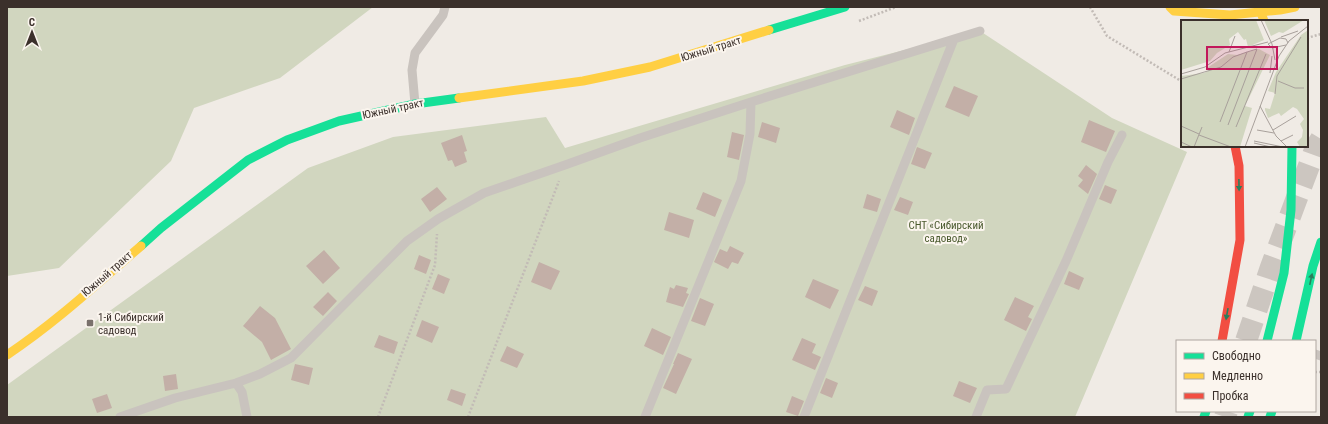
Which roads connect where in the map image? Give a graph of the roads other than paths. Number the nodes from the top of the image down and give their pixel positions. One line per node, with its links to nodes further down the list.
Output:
1 (445, 7): 11 (lane)
2 (1259, 7): 6 (main road, bridge)
3 (1295, 7): 5 (main road)
4 (843, 8): 11 (main road, Южный тракт)
5 (1172, 9): 7 (main road)
6 (1264, 20)
7 (1181, 22)
8 (980, 31): 9 (lane)
9 (954, 38): 10 (lane); 24 (lane)
10 (751, 102): 20 (lane); 23 (lane)
11 (416, 104): 19 (main road, Южный тракт)
12 (1122, 135): 25 (lane)
13 (1235, 147): 16 (main road, one-way to 16)
14 (1292, 147): 17 (main road, bridge)
15 (1321, 242): 18 (main road, one-way to 15)
16 (1222, 340)
17 (1267, 340)
18 (1296, 340)
19 (7, 355)
20 (236, 383): 21 (lane); 22 (lane)
21 (120, 417)
22 (247, 417)
23 (645, 417)
24 (804, 417)
25 (976, 417)

